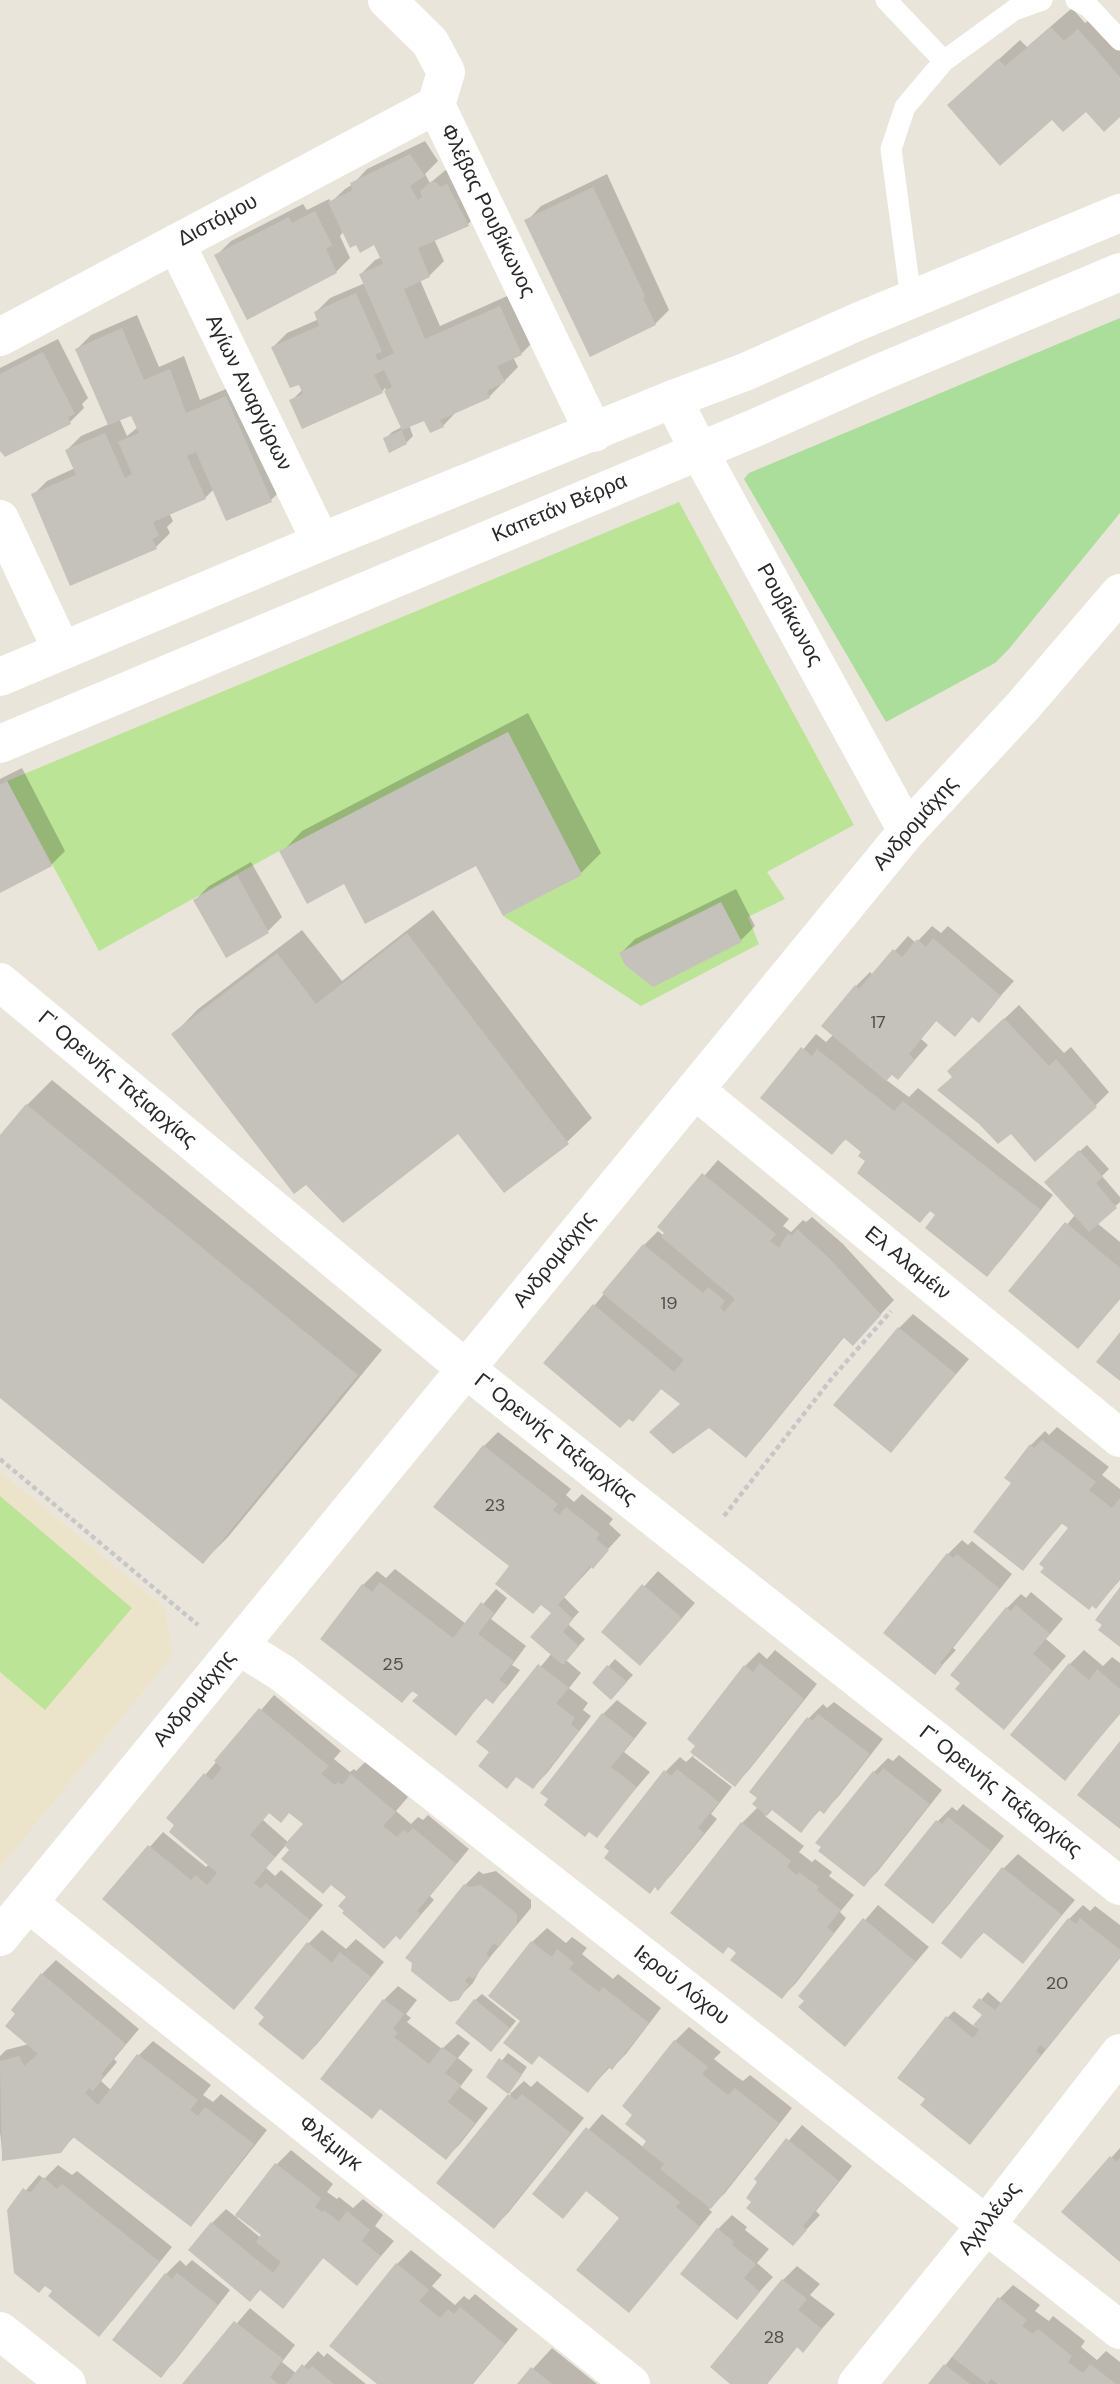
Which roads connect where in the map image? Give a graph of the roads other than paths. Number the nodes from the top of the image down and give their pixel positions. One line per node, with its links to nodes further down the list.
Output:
1 (387, 0): 7 (street, Φλέβας Ρουβίκωνος)
2 (886, 0): 6 (lane)
3 (1042, 0): 6 (lane)
4 (1076, 0): 5 (lane)
5 (1120, 40)
6 (944, 61): 11 (lane)
7 (436, 105): 9 (street, Διστόμου); 14 (street, Φλέβας Ρουβίκωνος)
8 (1120, 213): 11 (street)
9 (176, 243): 12 (street, Διστόμου); 17 (street, Αγίων Αναργύρων)
10 (1120, 272): 15 (street, Καπετάν Βέρρα)
11 (911, 299): 13 (street)
12 (0, 337)
13 (673, 399): 14 (street); 15 (street, Ρουβίκωνος)
14 (594, 433): 17 (street)
15 (699, 451): 21 (street, Καπετάν Βέρρα); 22 (street, Ρουβίκωνος)
16 (0, 519): 19 (street)
17 (321, 542): 19 (street)
18 (1120, 593): 22 (street, Ανδρομάχης)
19 (62, 652): 20 (street)
20 (0, 677)
21 (0, 744)
22 (907, 831): 24 (street, Ανδρομάχης)
23 (0, 982): 25 (street, Γ' Ορεινής Ταξιαρχίας)
24 (695, 1090): 25 (street, Ανδρομάχης); 26 (street, Ελ Αλαμέιν)
25 (466, 1369): 27 (street, Ανδρομάχης); 28 (street, Γ' Ορεινής Ταξιαρχίας)
26 (1120, 1438)
27 (239, 1646): 29 (street, Ανδρομάχης); 32 (street, Ιερού Λόχου)
28 (1120, 1886)
29 (28, 1903): 30 (street, Ανδρομάχης); 36 (street, Φλέμιγκ)
30 (0, 1937)
31 (1120, 2053): 32 (street, Αχιλλέως)
32 (986, 2225): 33 (street, Ιερού Λόχου); 37 (street, Αχιλλέως)
33 (1120, 2330)
34 (0, 2331): 35 (street)
35 (67, 2384)
36 (631, 2384)
37 (857, 2384)

